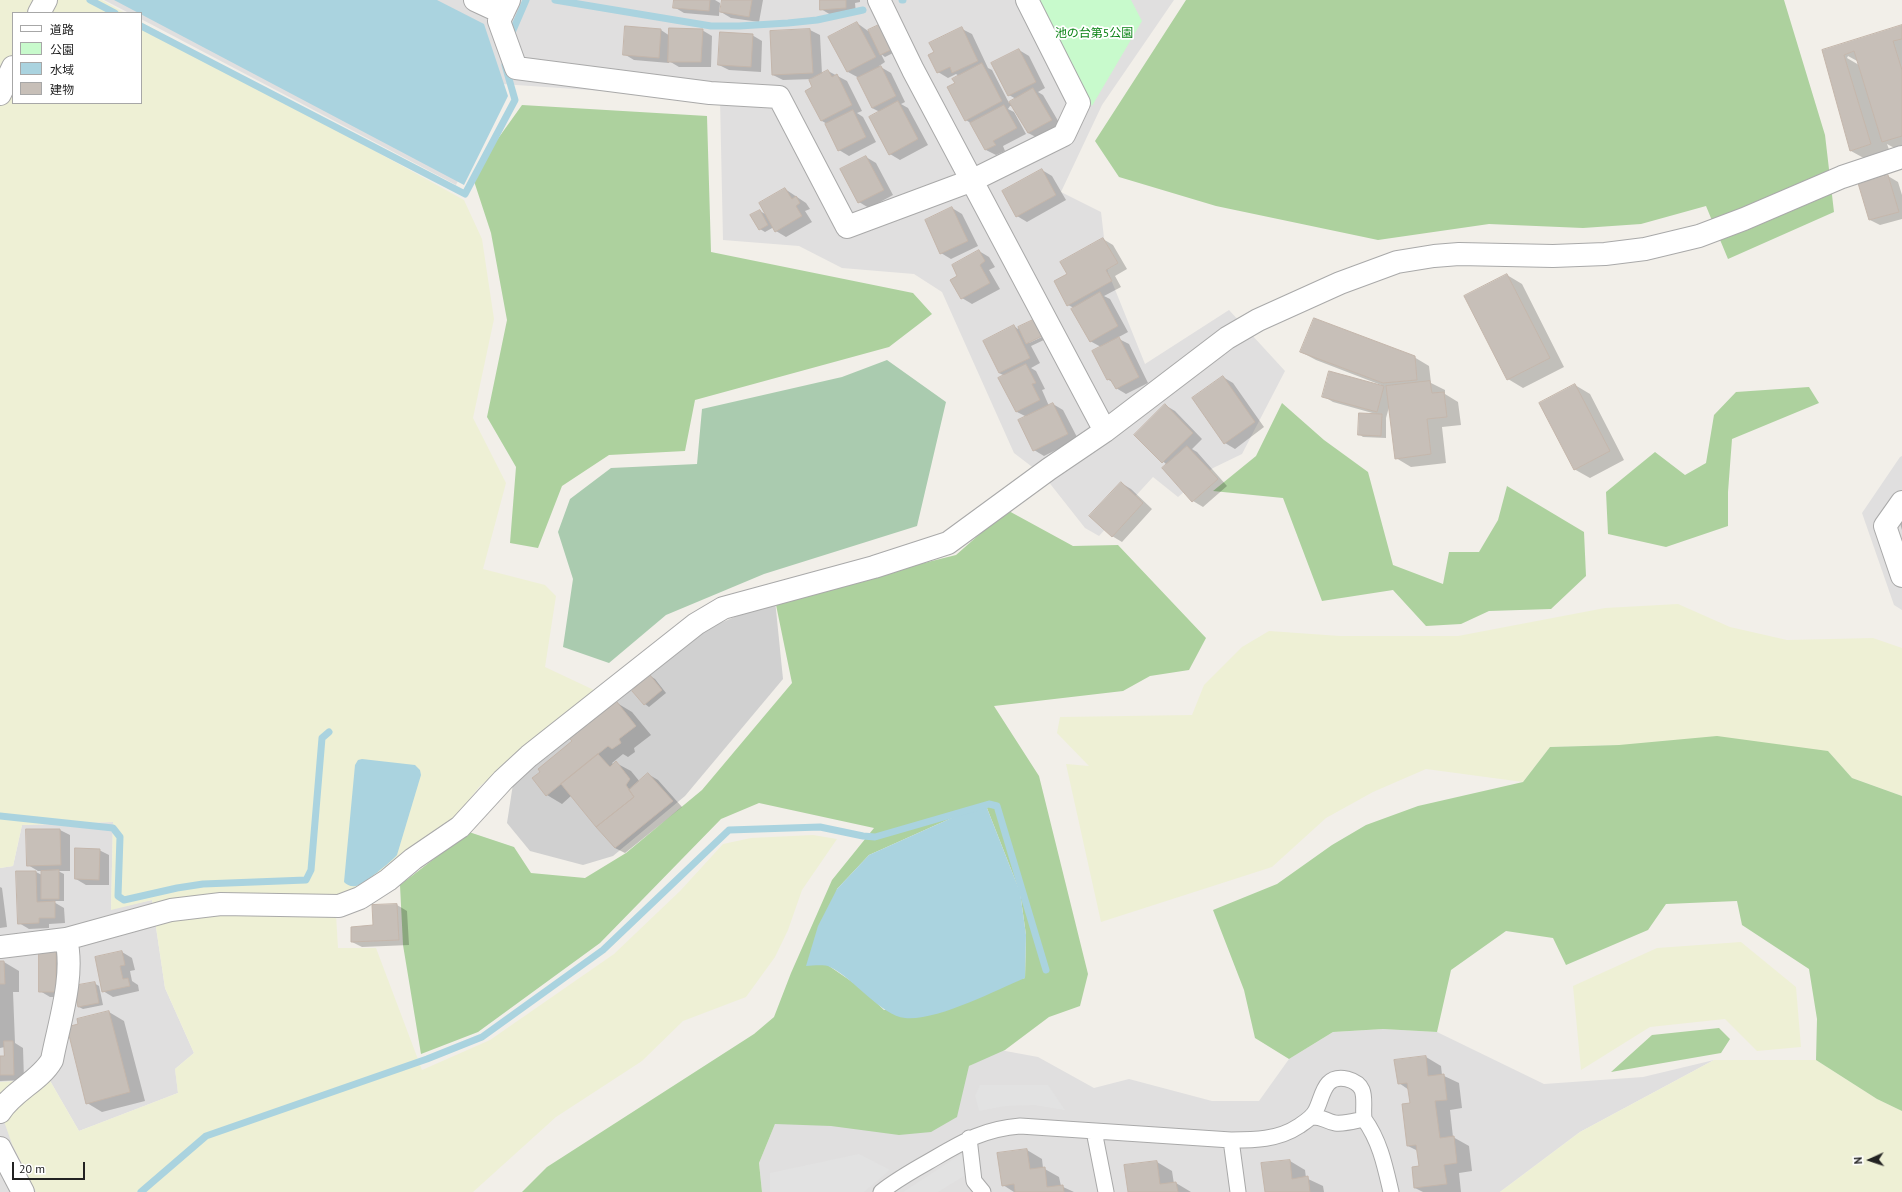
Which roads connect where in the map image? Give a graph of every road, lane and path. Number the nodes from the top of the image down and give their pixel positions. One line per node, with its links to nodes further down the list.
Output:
1 (46, 0): 6 (street)
2 (476, 0): 5 (street)
3 (879, 0): 10 (street)
4 (1027, 0): 10 (street)
5 (504, 11): 10 (street)
6 (40, 12)
7 (12, 69): 8 (street)
8 (0, 94)
9 (1902, 157): 11 (street)
10 (973, 180): 11 (street)
11 (1104, 431): 14 (street)
12 (1902, 502): 13 (street)
13 (1902, 576)
14 (66, 938): 15 (street); 16 (street)
15 (0, 947)
16 (0, 1112)
17 (1311, 1117): 18 (lane); 18 (lane); 21 (lane)
18 (1364, 1119): 28 (lane)
19 (1094, 1131): 20 (lane); 21 (lane); 26 (lane)
20 (969, 1138): 24 (lane); 25 (lane)
21 (1231, 1140): 27 (lane)
22 (0, 1148): 23 (street)
23 (23, 1192)
24 (881, 1192)
25 (982, 1192)
26 (1106, 1192)
27 (1238, 1192)
28 (1391, 1192)

